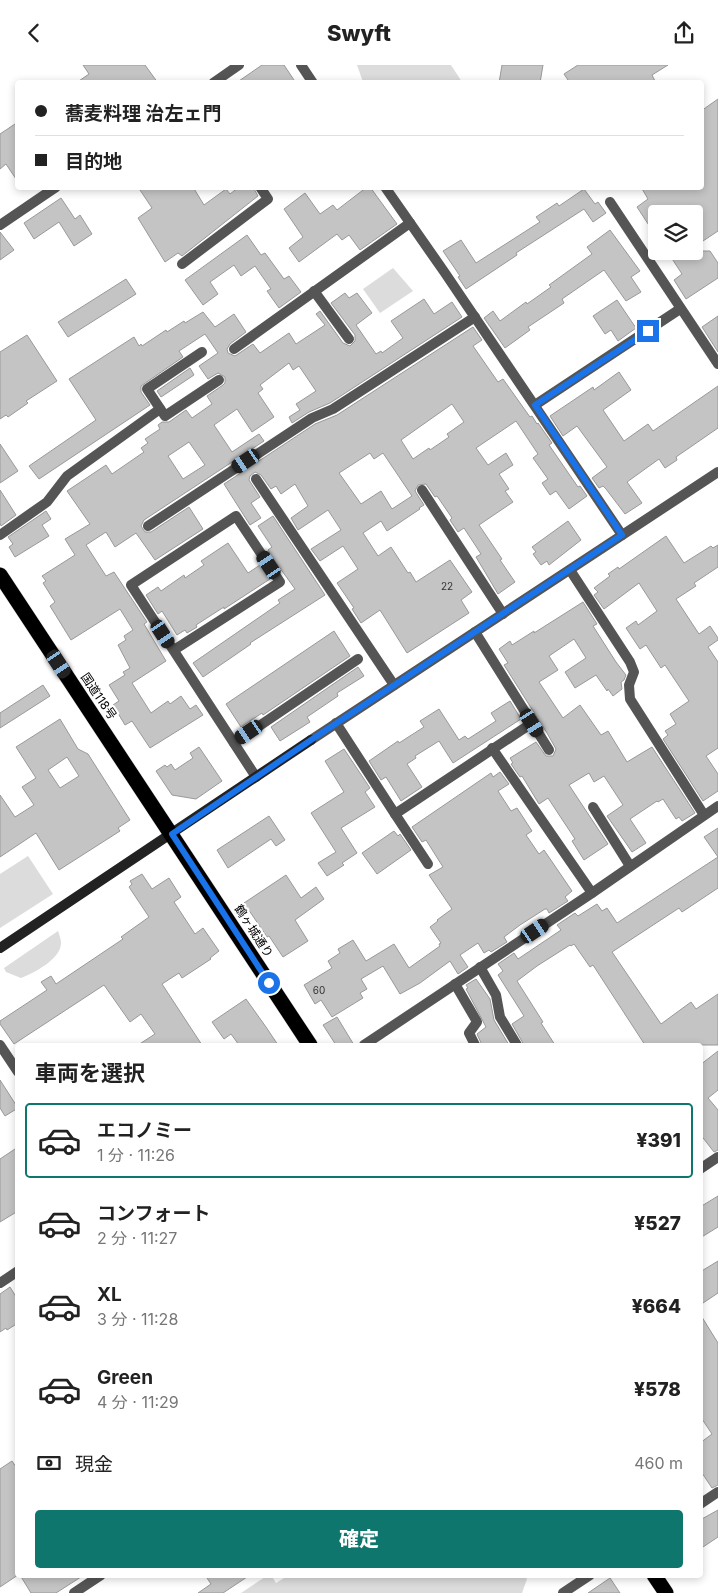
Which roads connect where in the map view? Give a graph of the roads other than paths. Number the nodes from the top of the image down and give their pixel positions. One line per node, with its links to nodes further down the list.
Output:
1 (239, 65): 3 (street)
2 (301, 65): 4 (street)
3 (217, 80)
4 (311, 80)
5 (52, 190): 10 (street)
6 (262, 190): 11 (street)
7 (387, 190): 9 (street)
8 (610, 202): 13 (street)
9 (410, 223): 12 (street); 14 (street)
10 (0, 225)
11 (182, 264)
12 (314, 291): 15 (street); 16 (street)
13 (680, 309): 18 (street); 20 (street)
14 (475, 317): 20 (street); 25 (street)
15 (348, 339)
16 (234, 349)
17 (202, 352): 21 (street)
18 (718, 365)
19 (219, 380): 21 (street)
20 (535, 405): 27 (street)
21 (160, 409): 26 (street)
22 (718, 472): 27 (street)
23 (256, 479): 34 (street)
24 (422, 491): 30 (street)
25 (148, 526)
26 (0, 535)
27 (622, 535): 28 (street)
28 (570, 570): 30 (street); 44 (street)
29 (0, 575): 45 (highway, 国道118号)
30 (503, 613): 31 (street)
31 (475, 632): 34 (street); 36 (street)
32 (174, 651): 32 (street); 37 (street)
33 (358, 659): 37 (street)
34 (394, 685): 35 (street)
35 (336, 723): 40 (street); 43 (street)
36 (532, 723): 38 (street); 39 (street)
37 (234, 743): 40 (street)
38 (492, 748): 43 (street); 48 (street)
39 (549, 750)
40 (256, 777): 45 (street)
41 (718, 806): 44 (street)
42 (593, 807): 47 (street)
43 (396, 813): 46 (street)
44 (704, 815): 47 (street)
45 (172, 834): 49 (street); 52 (highway, 鶴ヶ城通り)
46 (428, 864)
47 (630, 866): 48 (street)
48 (592, 893): 50 (street)
49 (0, 948)
50 (480, 967): 51 (street); 55 (street)
51 (455, 984): 53 (street); 54 (street)
52 (309, 1043)
53 (367, 1043)
54 (474, 1043)
55 (515, 1043)
56 (0, 1045): 57 (street)
57 (15, 1068)
58 (718, 1157): 59 (street)
59 (703, 1167)
60 (15, 1273): 61 (street)
61 (0, 1283)
62 (718, 1492): 63 (street)
63 (703, 1502)
64 (96, 1578): 67 (street)
65 (586, 1578): 68 (street)
66 (656, 1578): 69 (highway)
67 (74, 1593)
68 (563, 1593)
69 (666, 1593)

